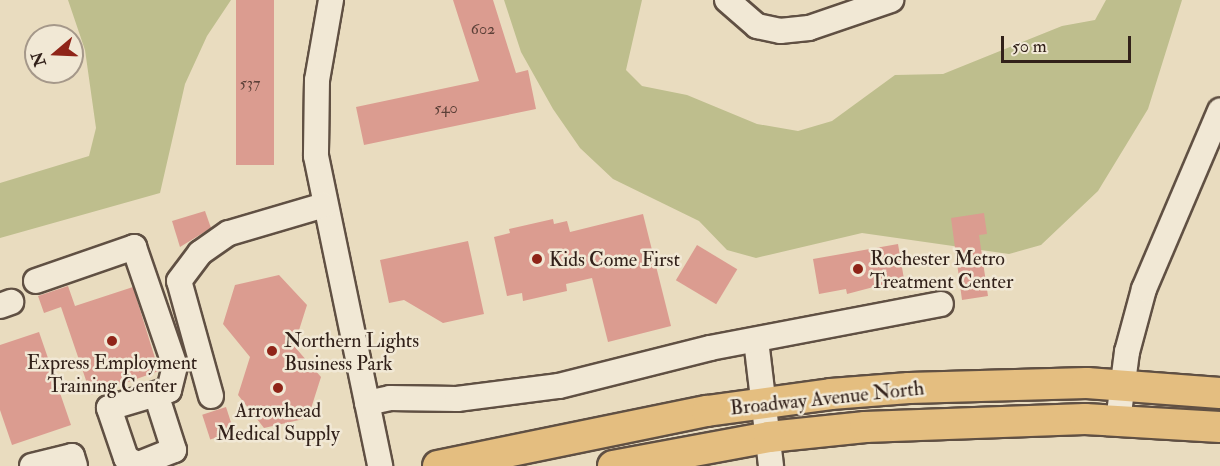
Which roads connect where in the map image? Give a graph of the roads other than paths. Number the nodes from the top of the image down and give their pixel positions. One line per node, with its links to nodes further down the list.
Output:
1 (331, 0): 5 (street)
2 (727, 0): 3 (street)
3 (891, 0)
4 (1220, 111): 9 (street)
5 (324, 205): 12 (street); 14 (street)
6 (36, 281): 11 (street)
7 (941, 304): 8 (street)
8 (756, 340): 13 (street); 14 (street)
9 (1122, 385): 10 (main road, Broadway Avenue North); 13 (main road, Broadway Avenue North); 15 (street)
10 (1220, 393)
11 (156, 394): 18 (street); 18 (street)
12 (211, 396)
13 (765, 402): 17 (street); 22 (main road, Broadway Avenue North)
14 (367, 403): 21 (street)
15 (1118, 421): 16 (main road, Broadway Avenue North); 17 (main road, Broadway Avenue North)
16 (1220, 427)
17 (770, 452): 23 (main road, Broadway Avenue North)
18 (134, 465)
19 (33, 466): 20 (street)
20 (75, 466)
21 (380, 466)
22 (438, 466)
23 (613, 466)

